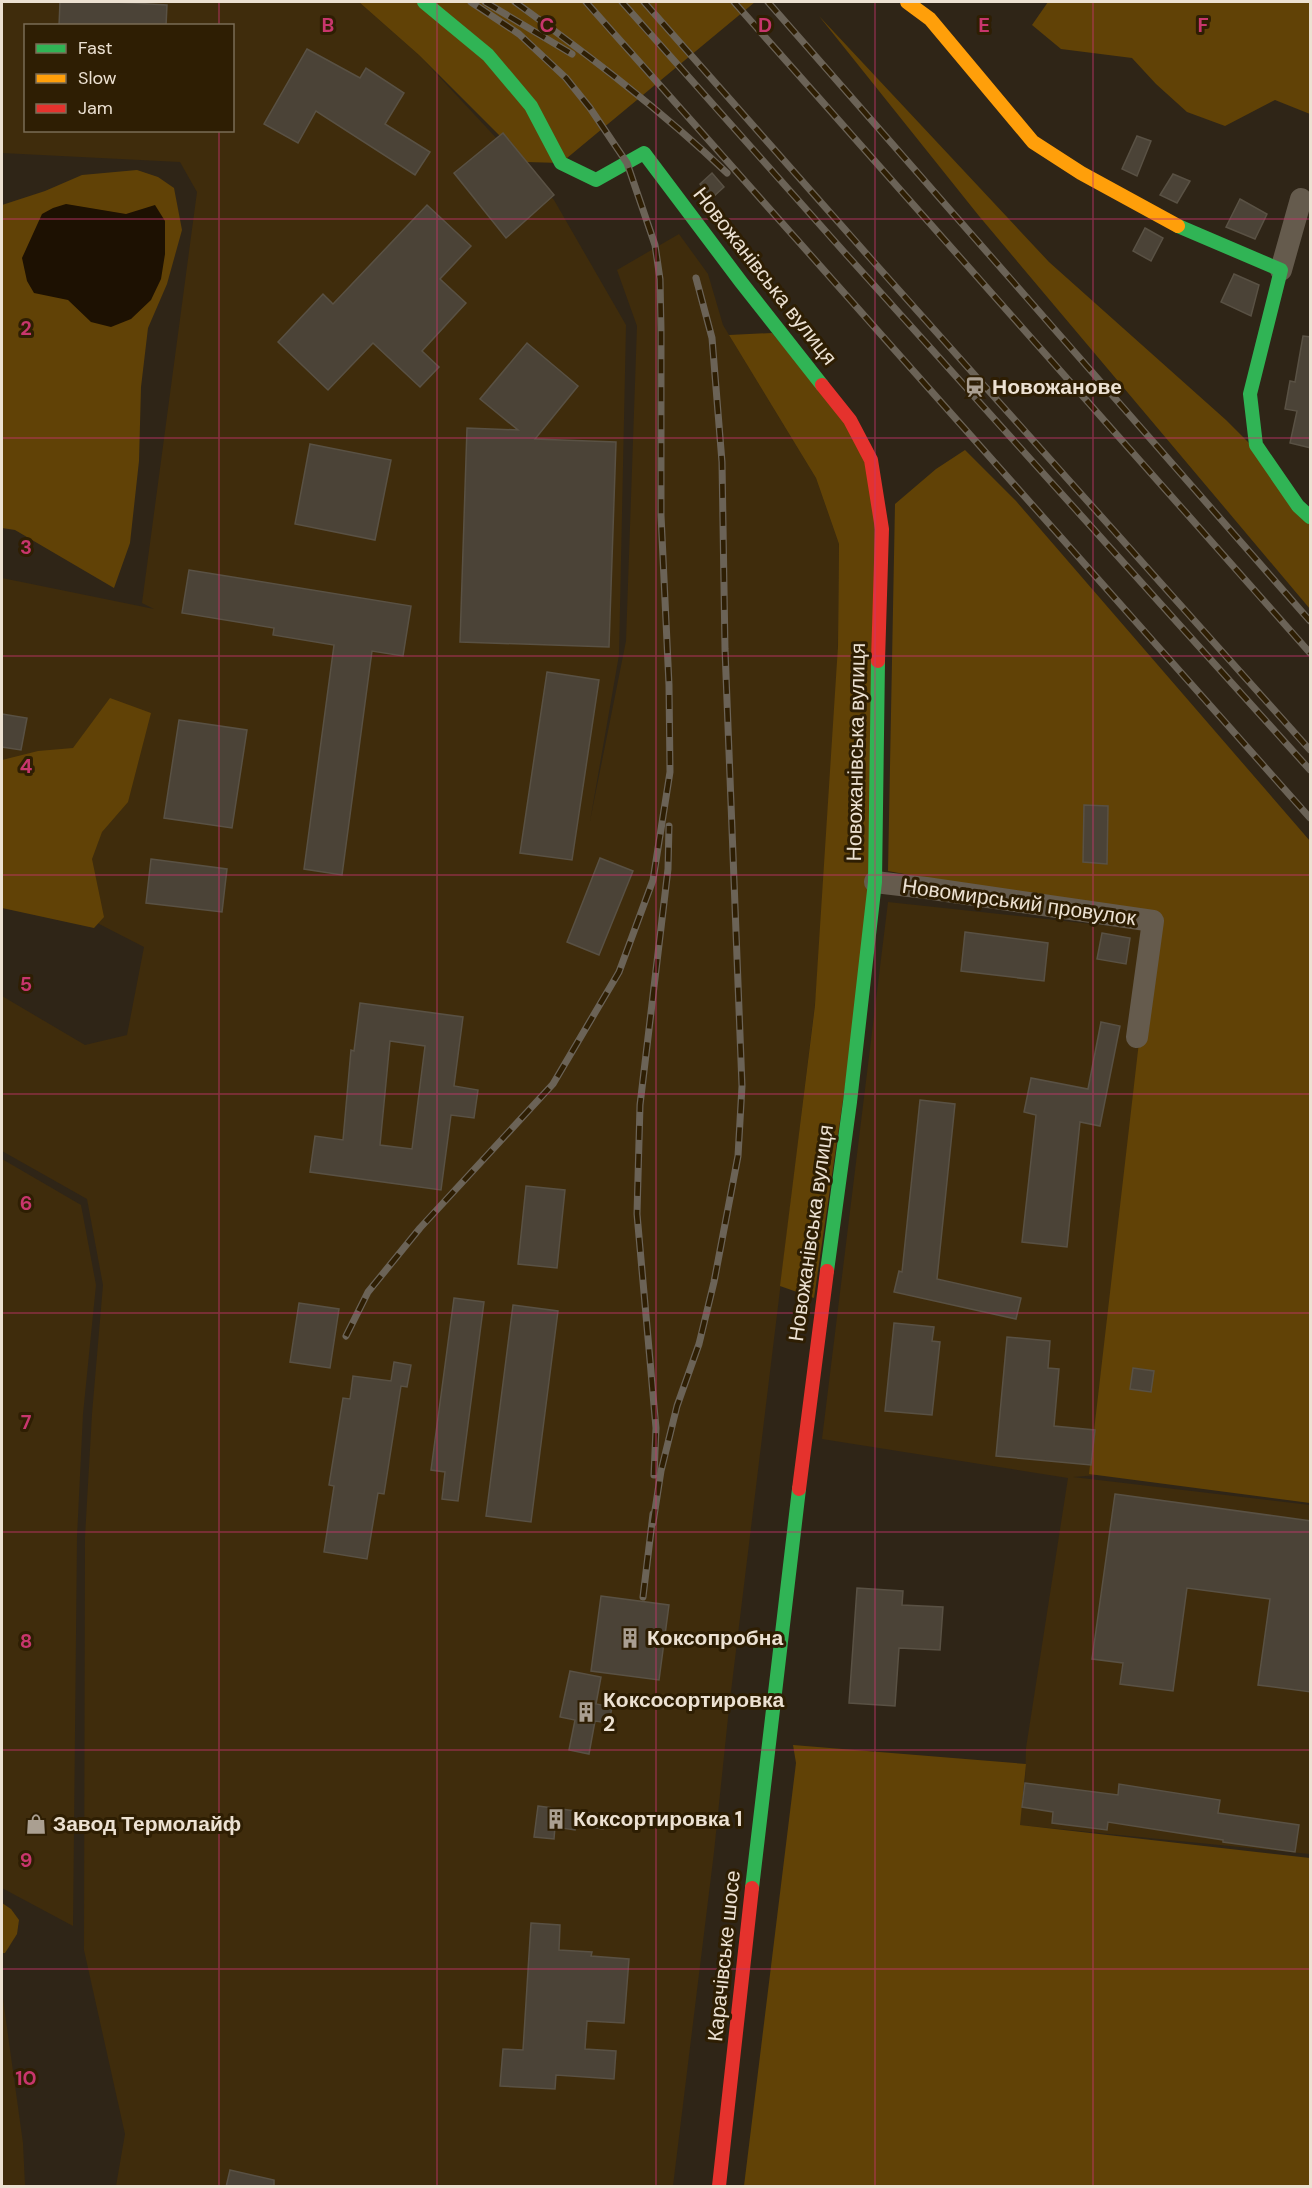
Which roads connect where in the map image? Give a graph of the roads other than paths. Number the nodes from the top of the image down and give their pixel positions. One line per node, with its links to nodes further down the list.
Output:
1 (424, 2): 6 (street, Новожанівська вулиця)
2 (908, 2): 4 (street)
3 (1301, 199): 4 (street)
4 (1281, 270): 5 (street)
5 (1311, 517)
6 (875, 882): 7 (street, Новомирський провулок); 8 (street, Новожанівська вулиця)
7 (1137, 1037)
8 (770, 1730): 9 (street, Карачівське шосе)
9 (719, 2187)

